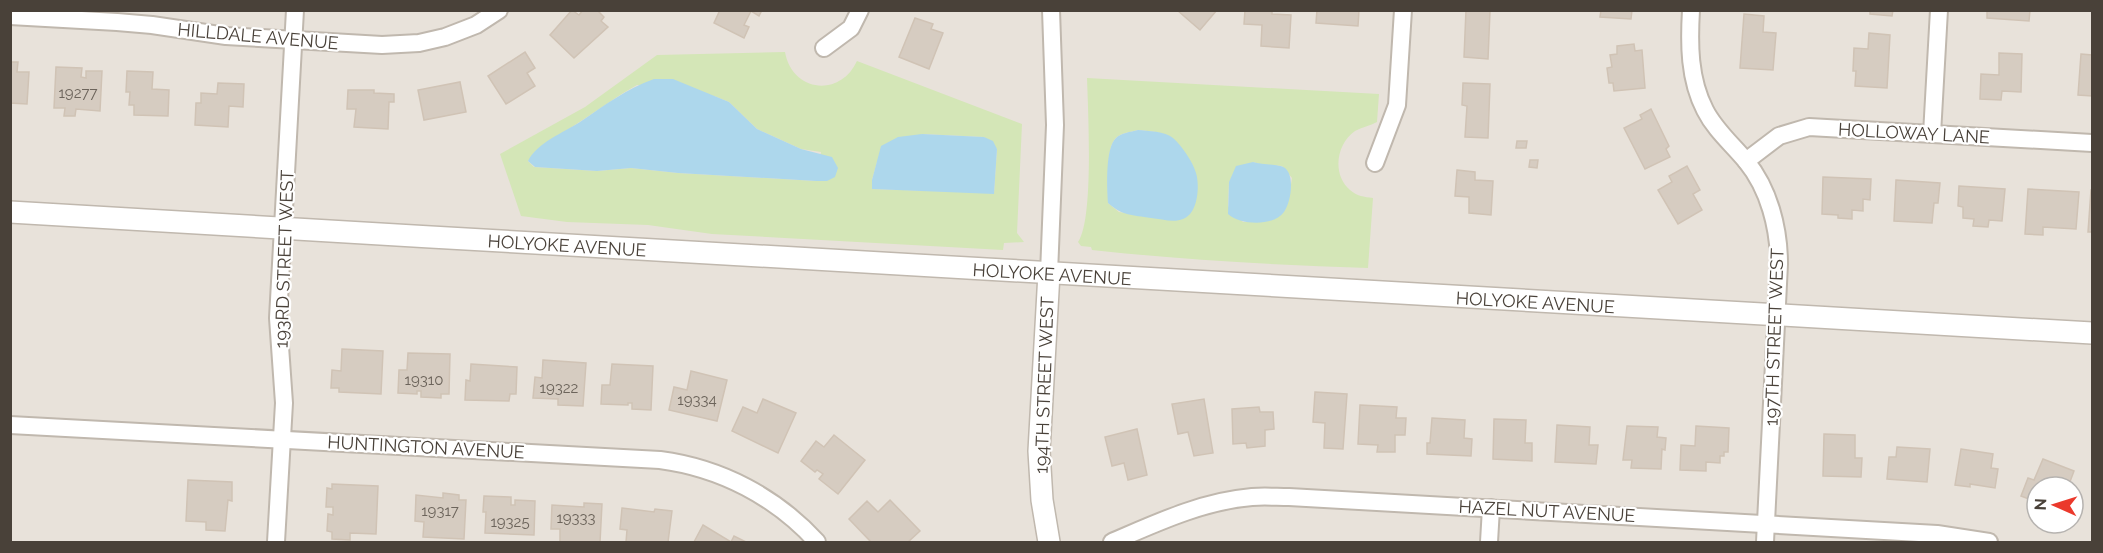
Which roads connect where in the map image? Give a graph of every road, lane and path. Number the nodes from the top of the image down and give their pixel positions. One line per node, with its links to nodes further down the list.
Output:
1 (295, 10): 9 (street, 193RD STREET WEST)
2 (499, 10): 9 (street, HILLDALE AVENUE)
3 (860, 10): 10 (street)
4 (1051, 10): 17 (street, 194TH STREET WEST)
5 (1403, 10): 14 (street)
6 (1691, 10): 13 (street, 197TH STREET WEST)
7 (1939, 10): 11 (street)
8 (10, 16): 9 (street, HILLDALE AVENUE)
9 (293, 40): 16 (street, 193RD STREET WEST)
10 (824, 48)
11 (1932, 134): 12 (street, HOLLOWAY LANE); 13 (street, HOLLOWAY LANE)
12 (2092, 143)
13 (1746, 161): 18 (street, 197TH STREET WEST)
14 (1375, 164)
15 (10, 212): 16 (street, HOLYOKE AVENUE)
16 (284, 228): 17 (street, HOLYOKE AVENUE); 21 (street, 193RD STREET WEST)
17 (1049, 273): 18 (street, HOLYOKE AVENUE); 26 (street, 194TH STREET WEST)
18 (1776, 316): 19 (street, HOLYOKE AVENUE); 23 (street, 197TH STREET WEST)
19 (2092, 333)
20 (10, 425): 21 (street, HUNTINGTON AVENUE)
21 (281, 439): 24 (street, 193RD STREET WEST); 25 (street, HUNTINGTON AVENUE)
22 (1491, 508): 23 (street, HAZEL NUT AVENUE); 27 (street, HAZEL NUT AVENUE); 28 (street)
23 (1766, 524): 29 (street, 197TH STREET WEST); 30 (street, HAZEL NUT AVENUE)
24 (276, 543)
25 (817, 543)
26 (1049, 543)
27 (1112, 543)
28 (1489, 543)
29 (1764, 543)
30 (1989, 543)

